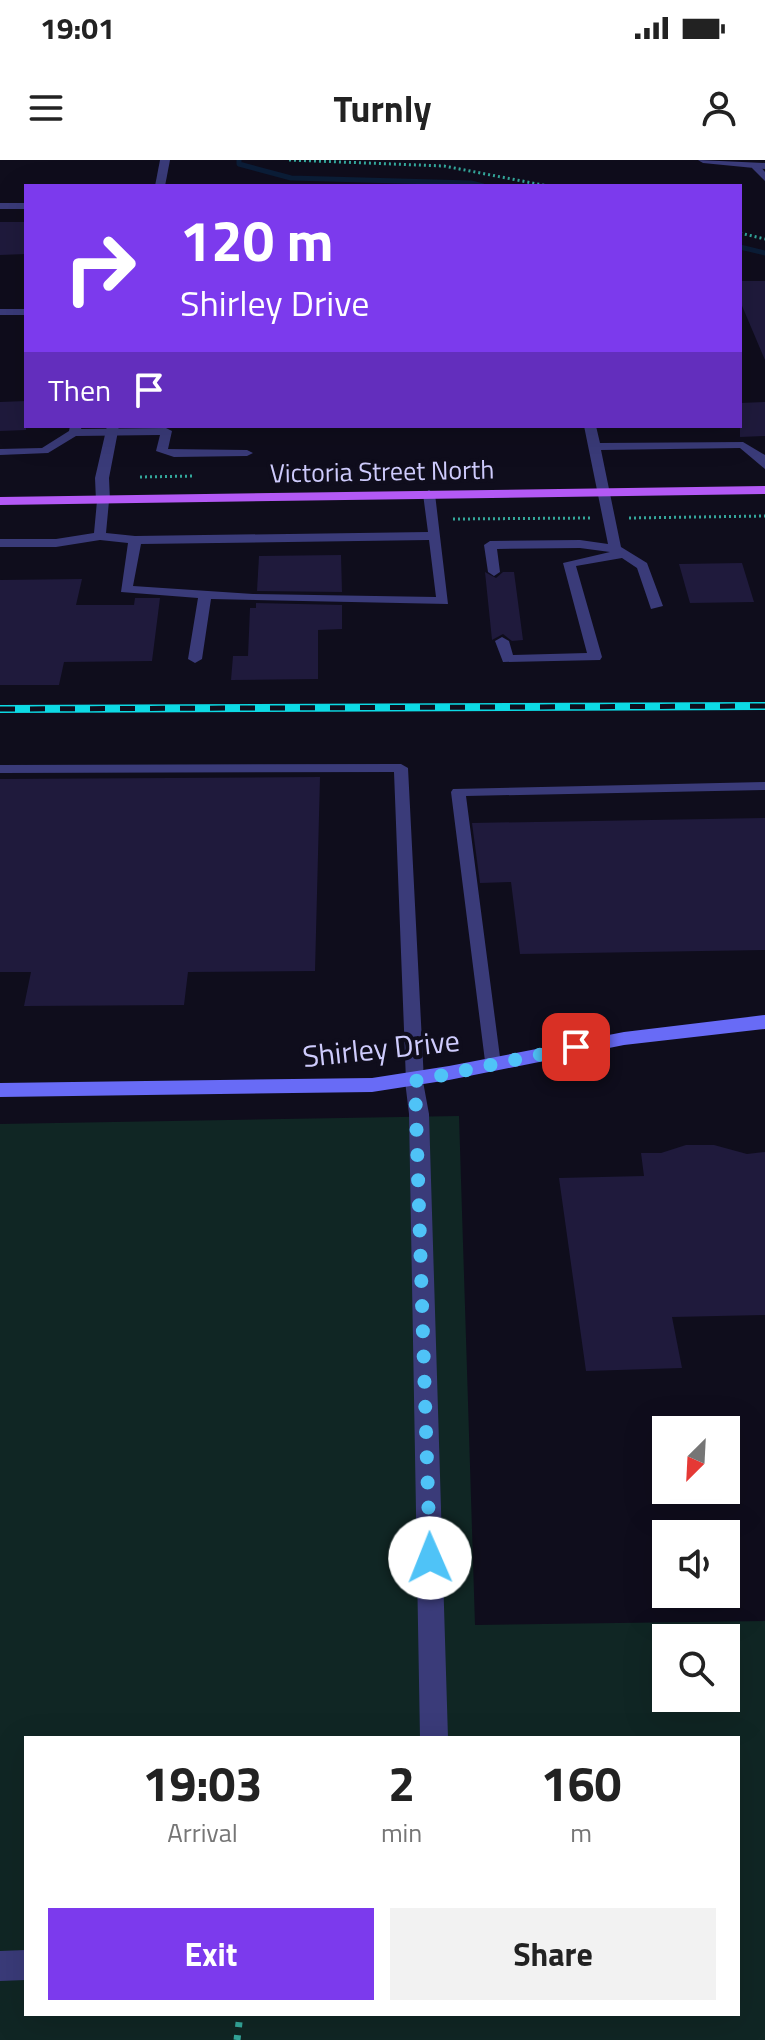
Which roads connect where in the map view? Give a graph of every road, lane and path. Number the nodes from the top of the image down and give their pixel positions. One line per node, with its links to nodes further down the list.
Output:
1 (165, 160): 6 (street)
2 (289, 160): 7 (path)
3 (703, 160): 4 (street)
4 (760, 166): 5 (lane)
5 (765, 178)
6 (160, 184)
7 (540, 184)
8 (0, 206): 9 (street)
9 (24, 206)
10 (742, 233): 11 (path)
11 (765, 239)
12 (0, 312): 13 (lane)
13 (24, 312)
14 (590, 428): 17 (lane)
15 (75, 429): 16 (lane); 18 (lane)
16 (112, 429): 19 (lane); 25 (street)
17 (595, 447): 20 (lane); 22 (lane)
18 (0, 452)
19 (247, 453)
20 (765, 466)
21 (765, 490): 22 (main road, Victoria Street North)
22 (606, 492): 23 (main road, Victoria Street North); 34 (lane)
23 (429, 494): 25 (main road, Victoria Street North); 31 (lane)
24 (0, 501): 25 (main road, Victoria Street North)
25 (103, 501): 30 (lane)
26 (765, 516): 28 (path)
27 (588, 518): 29 (path, Victoria Street North)
28 (631, 518)
29 (452, 519)
30 (100, 536): 32 (lane); 33 (lane)
31 (434, 536): 32 (lane); 36 (lane)
32 (135, 540): 36 (lane)
33 (0, 543)
34 (616, 553): 35 (lane); 37 (lane); 38 (lane)
35 (494, 572)
36 (205, 595): 39 (lane)
37 (656, 606)
38 (502, 641)
39 (195, 659)
40 (0, 769): 44 (lane)
41 (765, 786): 43 (lane)
42 (765, 1022): 43 (street, Shirley Drive)
43 (492, 1065): 44 (street, Shirley Drive)
44 (415, 1081): 45 (street, Shirley Drive); 46 (street)
45 (0, 1090)
46 (434, 1736)
47 (24, 1965): 48 (street)
48 (0, 1966)
49 (240, 2016): 50 (path)
50 (237, 2040)

